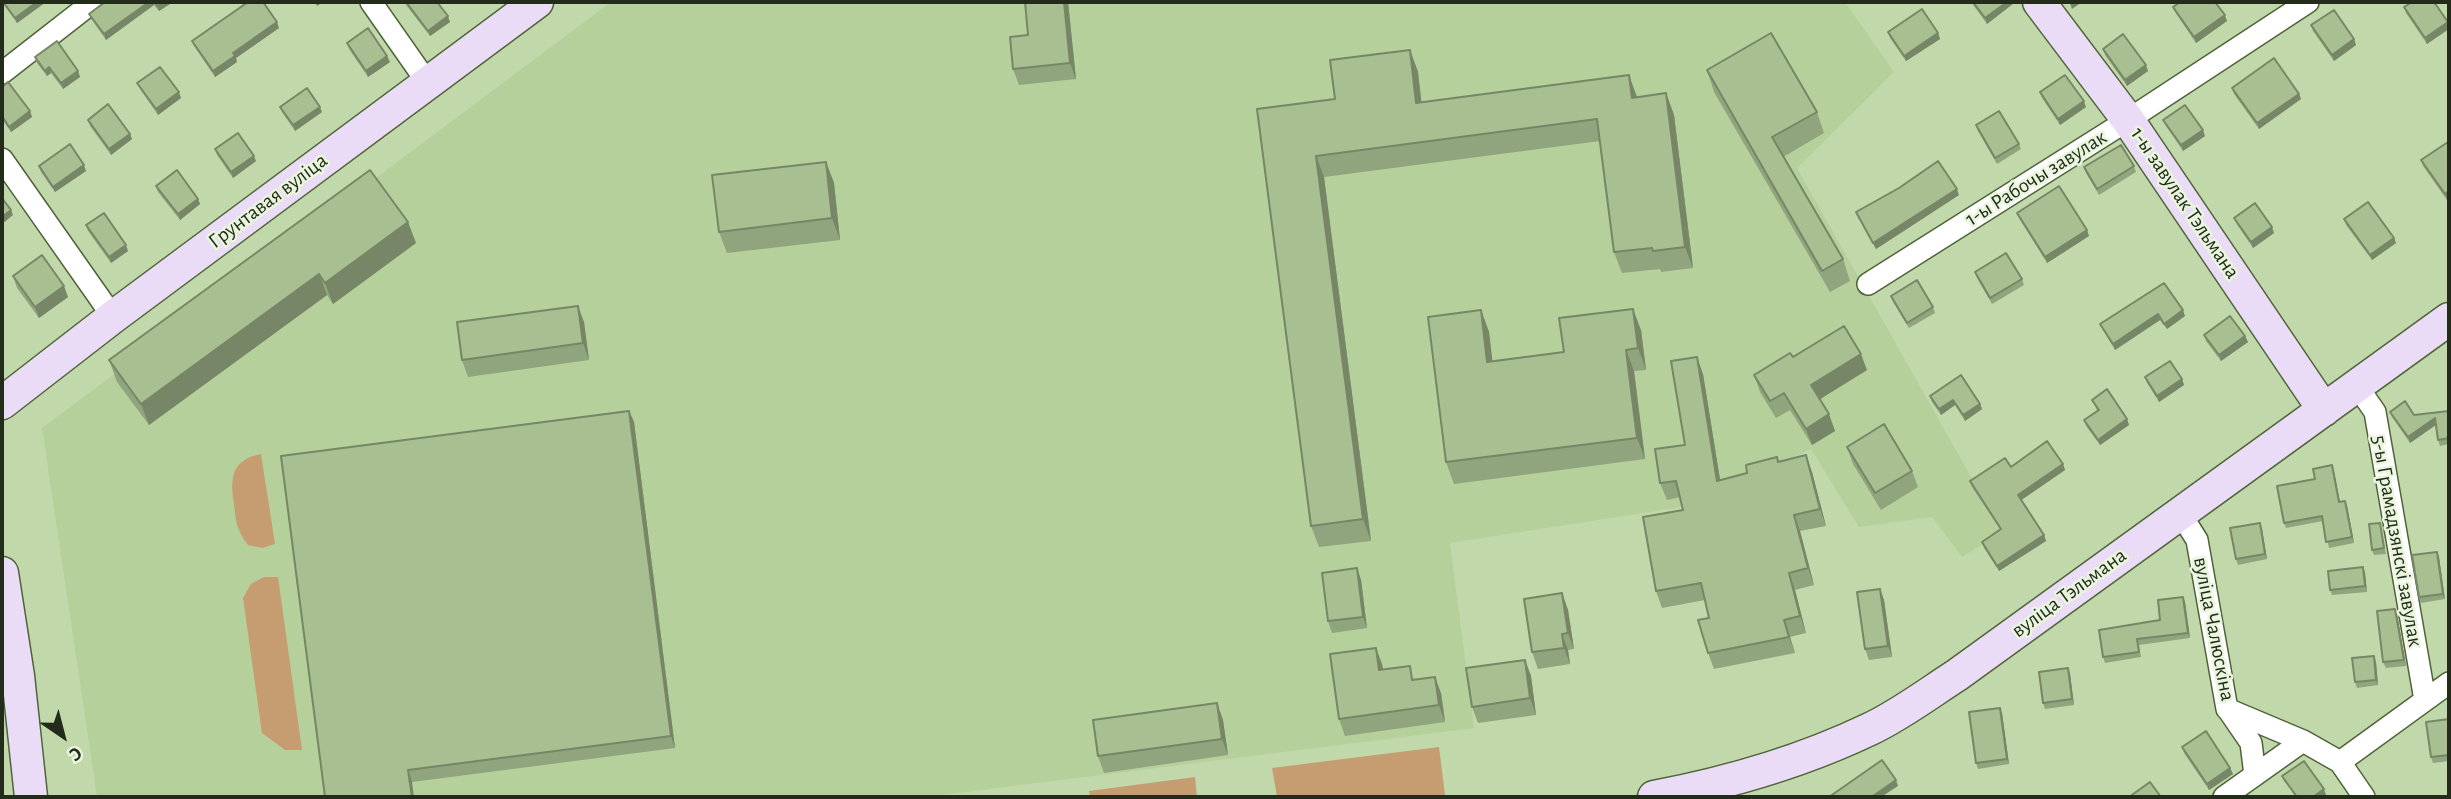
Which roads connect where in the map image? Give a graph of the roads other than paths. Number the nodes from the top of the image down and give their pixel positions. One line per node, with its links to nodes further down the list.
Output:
1 (93, 2): 6 (street)
2 (371, 2): 7 (street)
3 (537, 2): 7 (main road, Грунтавая вуліца)
4 (2039, 2): 8 (main road, 1-ы завулак Тэльмана)
5 (2308, 2): 8 (street, 1-ы Рабочы завулак)
6 (2, 73)
7 (427, 82): 11 (main road, Грунтавая вуліца)
8 (2128, 120): 10 (street, 1-ы Рабочы завулак); 15 (main road, 1-ы завулак Тэльмана)
9 (2, 159): 11 (street)
10 (1868, 284)
11 (113, 317): 14 (main road, Грунтавая вуліца)
12 (2449, 319): 13 (main road, вуліца Тэльмана)
13 (2357, 386): 15 (main road, вуліца Тэльмана); 19 (street, 5-ы Грамадзянскі завулак)
14 (2, 403)
15 (2324, 410): 16 (main road, вуліца Тэльмана)
16 (2180, 513): 20 (street, вуліца Чалюскіна); 24 (main road, вуліца Тэльмана)
17 (2, 573): 25 (main road)
18 (2449, 683): 19 (street)
19 (2425, 700): 22 (street)
20 (2230, 710): 21 (street, вуліца Чалюскіна); 23 (street)
21 (2303, 741): 22 (street, вуліца Чалюскіна); 23 (street)
22 (2340, 762): 28 (street, вуліца Чалюскіна)
23 (2255, 775): 27 (street)
24 (1699, 793): 26 (main road, вуліца Тэльмана)
25 (31, 797)
26 (1654, 797)
27 (2224, 797)
28 (2364, 797)

